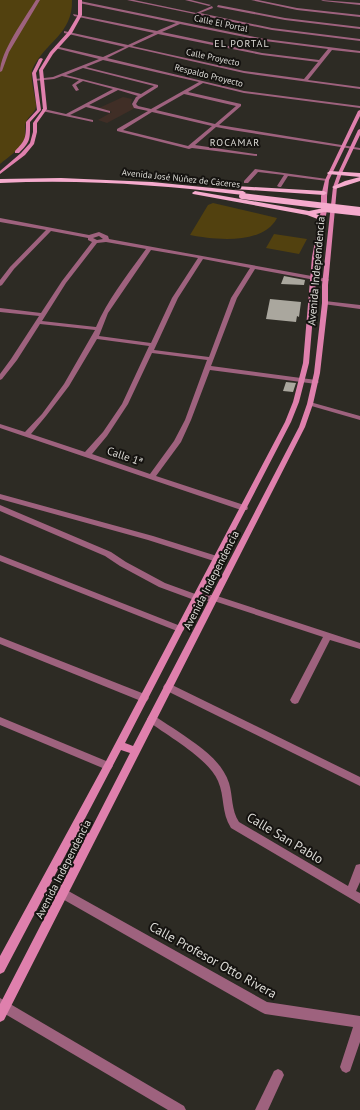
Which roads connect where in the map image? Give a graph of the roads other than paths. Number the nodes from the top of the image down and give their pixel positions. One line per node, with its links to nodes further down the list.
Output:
1 (32, 0): 19 (street)
2 (38, 0): 23 (street)
3 (129, 0): 14 (street)
4 (187, 0): 12 (street)
5 (253, 0): 13 (street)
6 (324, 0): 9 (street); 13 (street)
7 (80, 1): 16 (main road); 21 (street, Calle El Portal)
8 (221, 2): 10 (street)
9 (360, 4)
10 (217, 5): 12 (street); 22 (street)
11 (75, 6): 15 (main road)
12 (211, 6): 14 (street)
13 (316, 11): 17 (street)
14 (196, 14): 18 (street); 28 (street)
15 (74, 15): 16 (street); 24 (main road)
16 (80, 15): 25 (street); 26 (main road)
17 (360, 16)
18 (190, 17)
19 (21, 18)
20 (185, 19): 21 (street)
21 (179, 22): 25 (street); 27 (street, Calle El Portal)
22 (360, 28)
23 (21, 29): 33 (street); 38 (street)
24 (64, 32): 26 (street, Calle Proyecto); 40 (main road)
25 (158, 32): 29 (street); 31 (street)
26 (70, 33): 29 (street, Calle Proyecto); 30 (main road)
27 (265, 40): 31 (street); 32 (street, Calle El Portal)
28 (360, 40)
29 (129, 46): 35 (street); 43 (street, Calle Proyecto)
30 (56, 47): 35 (street, Respaldo Proyecto); 41 (main road)
31 (255, 48): 36 (street)
32 (330, 49): 34 (street, Calle El Portal); 36 (street)
33 (3, 50)
34 (360, 52)
35 (103, 58): 37 (street); 44 (street, Respaldo Proyecto)
36 (319, 62): 43 (street)
37 (82, 67): 39 (street); 49 (street)
38 (0, 70)
39 (62, 75): 41 (street); 42 (street)
40 (35, 80): 41 (street); 66 (main road)
41 (41, 80): 54 (main road)
42 (82, 80): 46 (street); 47 (street)
43 (305, 81): 45 (street, Calle Proyecto)
44 (203, 82): 48 (street); 53 (street, Respaldo Proyecto)
45 (360, 88)
46 (117, 89): 49 (street); 51 (street)
47 (77, 90)
48 (183, 92): 52 (street); 55 (street)
49 (141, 95): 55 (street)
50 (245, 101): 52 (street)
51 (85, 105): 57 (street); 58 (street)
52 (239, 105): 61 (street)
53 (360, 107)
54 (44, 110): 58 (street); 67 (main road)
55 (152, 111): 61 (street); 63 (street)
56 (360, 111): 60 (main road, Avenida Independencia)
57 (108, 112)
58 (67, 115): 59 (street)
59 (91, 121)
60 (358, 122): 64 (main road, Avenida Independencia)
61 (214, 125): 63 (street); 64 (street)
62 (360, 130): 64 (main road, Avenida Independencia)
63 (190, 147): 65 (street)
64 (352, 147): 68 (main road, Avenida Independencia); 71 (main road, Avenida Independencia)
65 (255, 155)
66 (0, 166)
67 (0, 173)
68 (340, 173): 70 (main road); 71 (main road); 78 (main road, Avenida Independencia)
69 (287, 174): 71 (street); 74 (street); 77 (street)
70 (360, 175)
71 (328, 176): 79 (main road, Avenida Independencia)
72 (360, 180): 78 (main road)
73 (0, 181): 76 (main road, Avenida José Núñez de Cáceres)
74 (246, 182)
75 (0, 186): 76 (main road, Avenida José Núñez de Cáceres)
76 (164, 186): 79 (main road); 80 (main road, Avenida José Núñez de Cáceres); 85 (main road)
77 (279, 186)
78 (335, 187): 83 (main road, Avenida Independencia)
79 (324, 193): 82 (main road, Avenida Independencia)
80 (242, 195): 81 (main road, Avenida José Núñez de Cáceres); 84 (main road, Avenida José Núñez de Cáceres, bridge)
81 (360, 204)
82 (324, 210): 83 (main road); 85 (main road); 87 (main road, Avenida Independencia)
83 (333, 210): 86 (main road); 92 (main road, Avenida Independencia)
84 (360, 210)
85 (309, 213): 87 (main road)
86 (360, 214)
87 (322, 219): 91 (main road, Avenida Independencia)
88 (0, 221): 89 (street)
89 (50, 229): 90 (street); 98 (street)
90 (93, 240): 93 (street); 102 (street)
91 (318, 244): 92 (main road); 96 (main road, Avenida Independencia)
92 (329, 245): 97 (main road, Avenida Independencia)
93 (149, 248): 94 (street); 104 (street)
94 (202, 257): 95 (street); 106 (street)
95 (253, 267): 96 (street); 107 (street)
96 (314, 278): 97 (street); 110 (main road, Avenida Independencia)
97 (326, 280): 99 (main road, Avenida Independencia)
98 (0, 284)
99 (325, 303): 100 (street); 111 (main road, Avenida Independencia)
100 (360, 306)
101 (0, 310): 102 (street)
102 (43, 315): 103 (street)
103 (39, 322): 104 (street); 109 (street)
104 (98, 329): 105 (street)
105 (95, 337): 106 (street); 115 (street)
106 (151, 348): 107 (street); 116 (street)
107 (211, 359): 108 (street)
108 (208, 368): 110 (street); 117 (street)
109 (0, 378)
110 (302, 380): 111 (street); 120 (main road, Avenida Independencia)
111 (316, 382): 112 (main road, Avenida Independencia)
112 (310, 404): 113 (street); 124 (main road, Avenida Independencia)
113 (360, 418)
114 (0, 426): 115 (street, Calle 1ª)
115 (26, 435): 116 (street, Calle 1ª)
116 (87, 455): 117 (street, Calle 1ª)
117 (152, 477): 120 (street, Calle 1ª)
118 (0, 496): 122 (street)
119 (0, 508): 123 (street)
120 (244, 508): 122 (main road, Avenida Independencia)
121 (0, 558): 125 (street)
122 (217, 559): 123 (main road, Avenida Independencia)
123 (197, 598): 124 (street); 125 (main road, Avenida Independencia)
124 (214, 598): 126 (street); 129 (main road, Avenida Independencia)
125 (180, 629): 130 (main road, Avenida Independencia)
126 (328, 635): 128 (street); 131 (street)
127 (0, 640): 130 (street)
128 (360, 646)
129 (168, 687): 132 (main road, Avenida Independencia); 137 (street)
130 (144, 698): 134 (main road, Avenida Independencia)
131 (295, 700)
132 (152, 719): 135 (main road, Avenida Independencia); 142 (street, Calle San Pablo)
133 (0, 721): 136 (street)
134 (119, 745): 135 (main road); 136 (main road, Avenida Independencia)
135 (135, 751): 139 (main road, Avenida Independencia)
136 (108, 766): 138 (main road, Avenida Independencia)
137 (360, 782)
138 (73, 832): 139 (main road); 144 (main road, Avenida Independencia)
139 (90, 838): 141 (main road, Avenida Independencia)
140 (360, 869): 142 (street)
141 (63, 893): 145 (main road, Avenida Independencia); 146 (street, Calle Profesor Otto Rivera)
142 (350, 893): 143 (street, Calle San Pablo)
143 (360, 899)
144 (0, 968)
145 (2, 1009): 149 (street)
146 (360, 1022): 147 (street)
147 (346, 1067)
148 (278, 1075): 150 (street)
149 (180, 1110)
150 (262, 1110)

